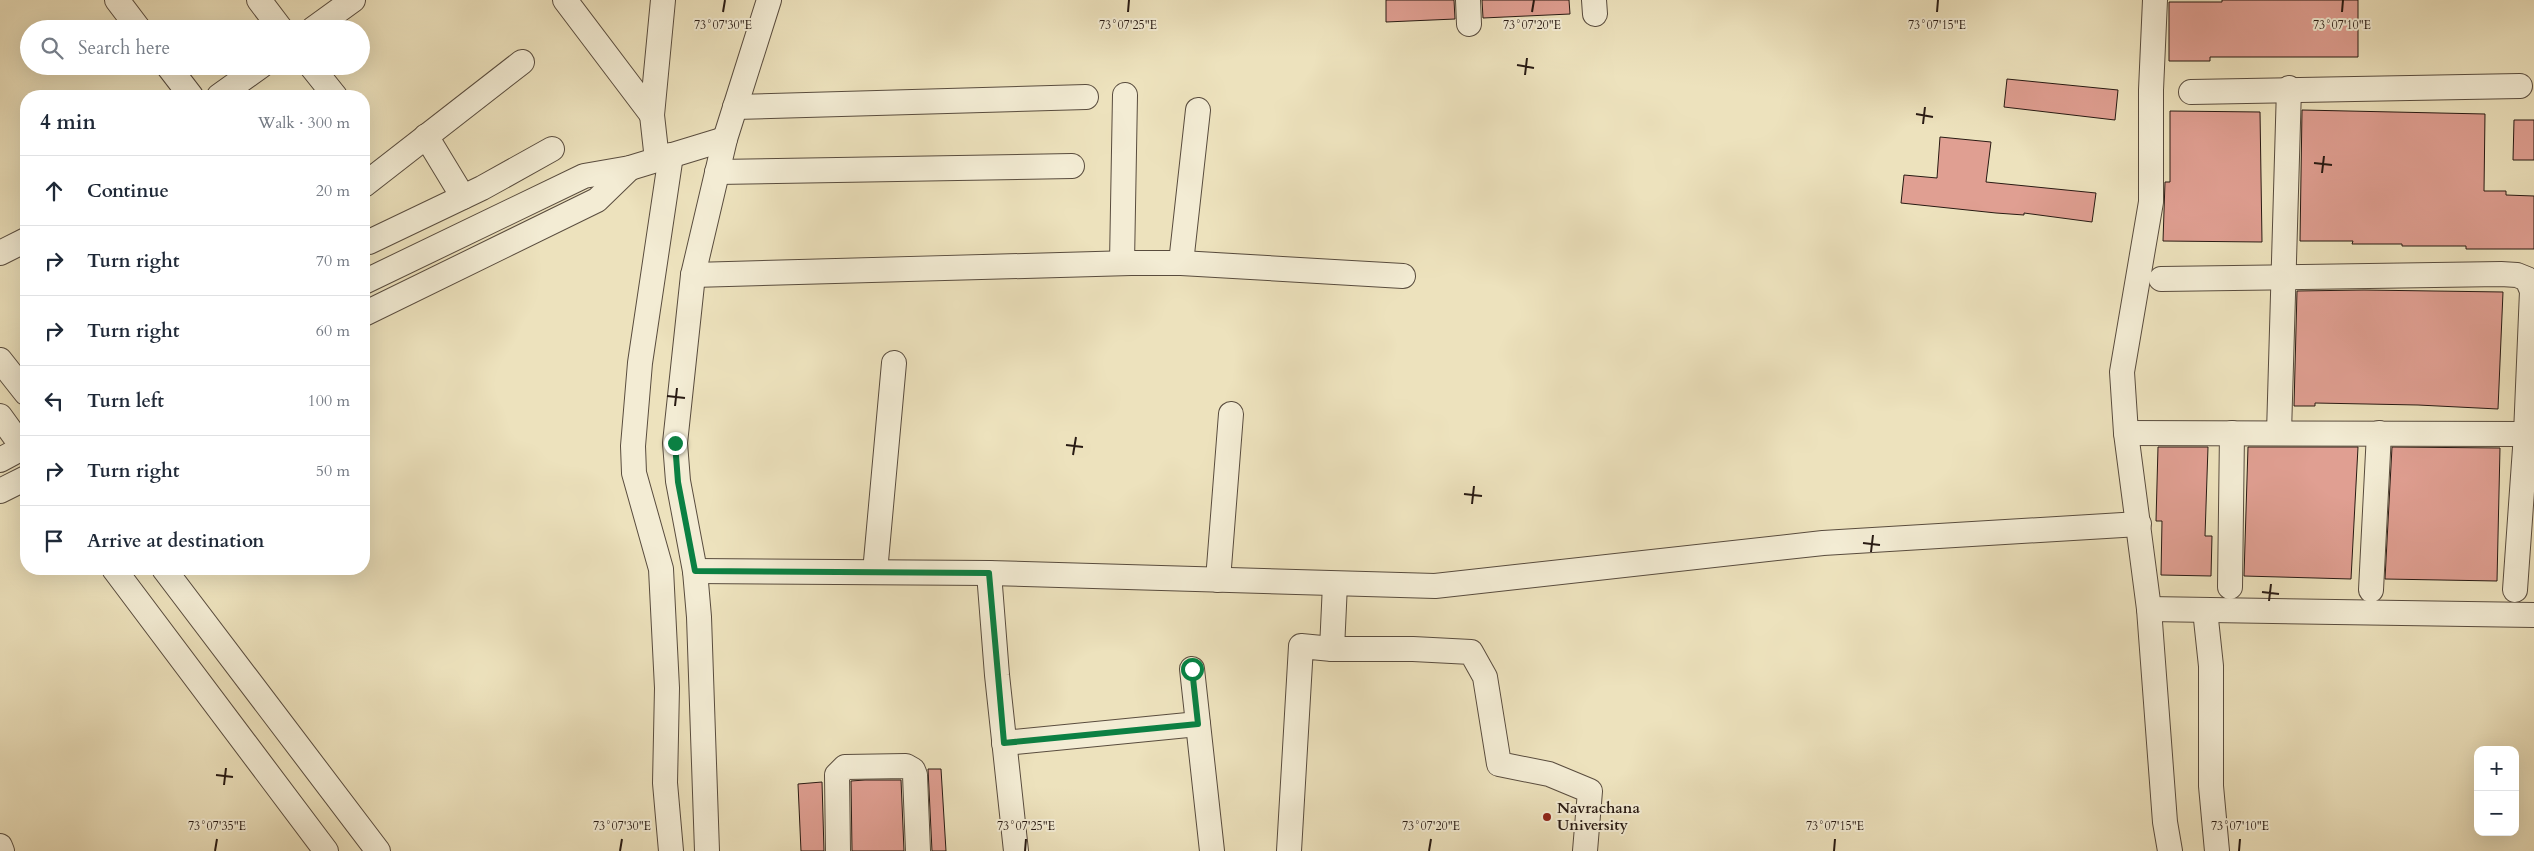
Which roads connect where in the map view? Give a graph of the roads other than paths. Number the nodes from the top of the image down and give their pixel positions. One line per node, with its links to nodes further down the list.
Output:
1 (117, 0): 9 (street)
2 (259, 0): 10 (street)
3 (353, 0): 11 (street)
4 (565, 0): 27 (street)
5 (662, 0): 27 (street)
6 (769, 0): 25 (street)
7 (1468, 0): 12 (street)
8 (2155, 0): 56 (street)
9 (132, 20)
10 (275, 20)
11 (325, 20)
12 (1470, 24)
13 (522, 62): 28 (street)
14 (175, 75): 19 (street)
15 (248, 75): 20 (street)
16 (318, 75): 21 (street)
17 (2520, 86): 18 (street)
18 (2289, 88): 22 (street); 47 (street)
19 (186, 90)
20 (227, 90)
21 (330, 90)
22 (2191, 92)
23 (1125, 95): 42 (street)
24 (1086, 96): 25 (street)
25 (735, 107): 29 (street)
26 (1198, 110): 43 (street)
27 (652, 115): 31 (street)
28 (426, 136): 35 (street); 36 (street)
29 (725, 139): 31 (street); 34 (street)
30 (552, 149): 36 (street)
31 (664, 158): 33 (street); 88 (street)
32 (1072, 166): 34 (street)
33 (630, 168): 40 (street); 44 (street)
34 (717, 172): 45 (street)
35 (370, 180)
36 (463, 197): 37 (street)
37 (431, 212): 38 (street); 40 (street)
38 (370, 242)
39 (20, 243): 41 (street)
40 (444, 243): 44 (street); 48 (street)
41 (0, 253)
42 (1122, 263): 43 (street); 45 (street)
43 (1181, 263): 46 (street)
44 (455, 269): 50 (street)
45 (693, 275): 67 (street)
46 (1403, 276)
47 (2283, 278): 49 (street); 58 (street); 60 (street)
48 (370, 279)
49 (2161, 280)
50 (370, 311)
51 (0, 360): 53 (street)
52 (894, 363): 68 (street)
53 (20, 385)
54 (1231, 414): 72 (street)
55 (0, 416): 61 (street)
56 (2126, 433): 57 (street); 66 (street)
57 (2232, 433): 58 (street); 74 (street)
58 (2279, 433): 59 (street)
59 (2379, 433): 60 (street); 75 (street)
60 (2526, 434): 76 (street)
61 (20, 442)
62 (20, 451): 63 (street)
63 (0, 460)
64 (20, 481): 65 (street)
65 (0, 491)
66 (2139, 524): 73 (street); 77 (street)
67 (695, 571): 68 (street); 89 (street)
68 (874, 572): 69 (street)
69 (989, 573): 72 (street); 83 (street)
70 (119, 575): 86 (street)
71 (169, 575): 87 (street)
72 (1218, 580): 73 (street)
73 (1335, 584): 80 (street)
74 (2230, 587)
75 (2371, 590)
76 (2515, 590)
77 (2149, 609): 78 (street); 96 (street)
78 (2205, 610): 79 (street); 97 (street)
79 (2534, 615)
80 (1332, 649): 94 (street); 95 (street)
81 (1192, 669): 82 (street)
82 (1198, 724): 83 (street); 93 (street)
83 (1004, 743): 92 (street)
84 (0, 846): 85 (street)
85 (2, 851)
86 (326, 851)
87 (378, 851)
88 (671, 851)
89 (707, 851)
90 (838, 851): 91 (street)
91 (918, 851)
92 (1016, 851)
93 (1212, 851)
94 (1289, 851)
95 (1585, 851)
96 (2170, 851)
97 (2217, 851)

